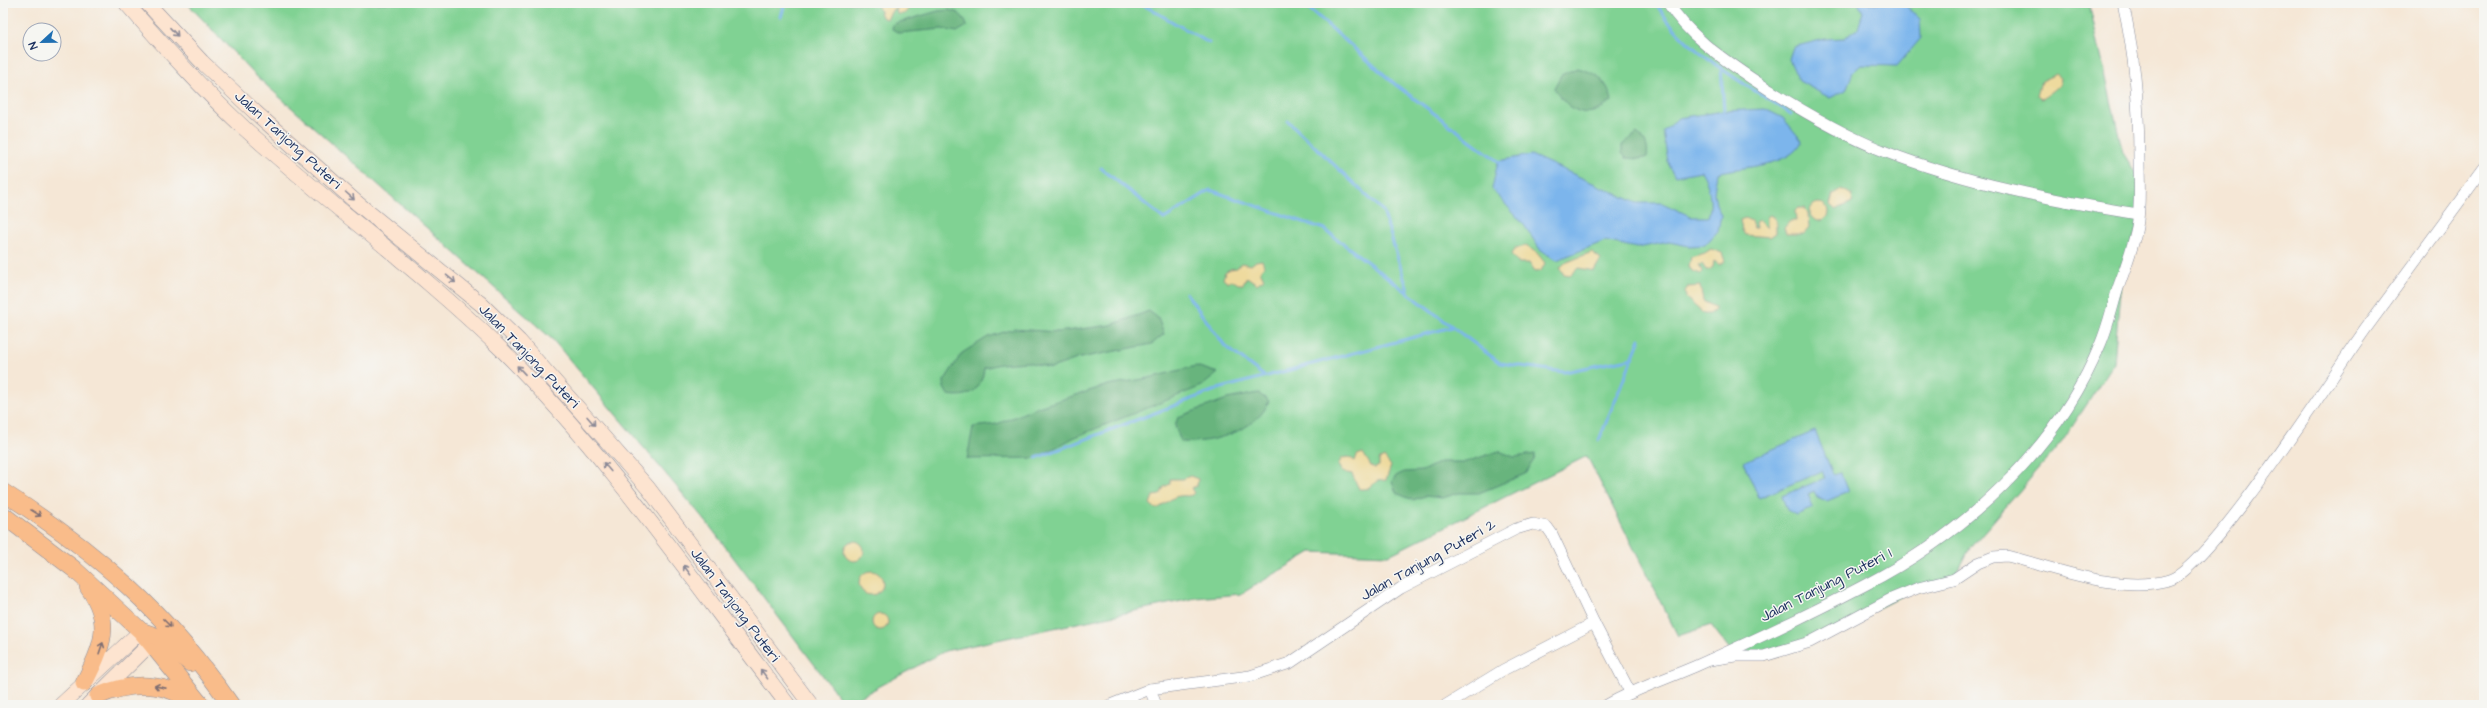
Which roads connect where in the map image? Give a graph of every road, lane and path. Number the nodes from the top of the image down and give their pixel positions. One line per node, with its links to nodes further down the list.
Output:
1 (126, 3): 6 (street, Jalan Tanjong Puteri)
2 (147, 3): 5 (street, Jalan Tanjong Puteri, one-way to 5)
3 (1668, 3): 8 (street)
4 (2122, 3): 8 (street, Jalan Tanjung Puteri 1)
5 (202, 62): 6 (street); 25 (street, Jalan Tanjong Puteri, one-way to 25)
6 (189, 75): 24 (street, Jalan Tanjong Puteri, one-way to 6)
7 (2484, 168): 15 (street)
8 (2138, 214): 15 (street, Jalan Tanjung Puteri 1)
9 (3, 492): 11 (main road, one-way to 11)
10 (3, 515): 12 (main road)
11 (87, 550): 14 (main road); 20 (main road, one-way to 20)
12 (59, 557): 14 (main road); 16 (main road, one-way to 12)
13 (1594, 623): 17 (street, Jalan Tanjung Puteri 2); 18 (street, Jalan Tanjung Puteri 2); 28 (street)
14 (148, 636): 16 (street); 19 (street); 20 (main road); 23 (main road)
15 (1710, 660): 18 (street, Jalan Tanjung Puteri 1)
16 (84, 683): 21 (street)
17 (1150, 689): 26 (street, Jalan Tanjung Puteri 2); 27 (street)
18 (1630, 692): 29 (street, Jalan Tanjung Puteri 1)
19 (93, 700): 22 (main road, one-way to 19)
20 (227, 700)
21 (61, 705)
22 (194, 705)
23 (201, 705)
24 (788, 705)
25 (811, 705)
26 (1110, 705)
27 (1156, 705)
28 (1446, 705)
29 (1607, 705)

